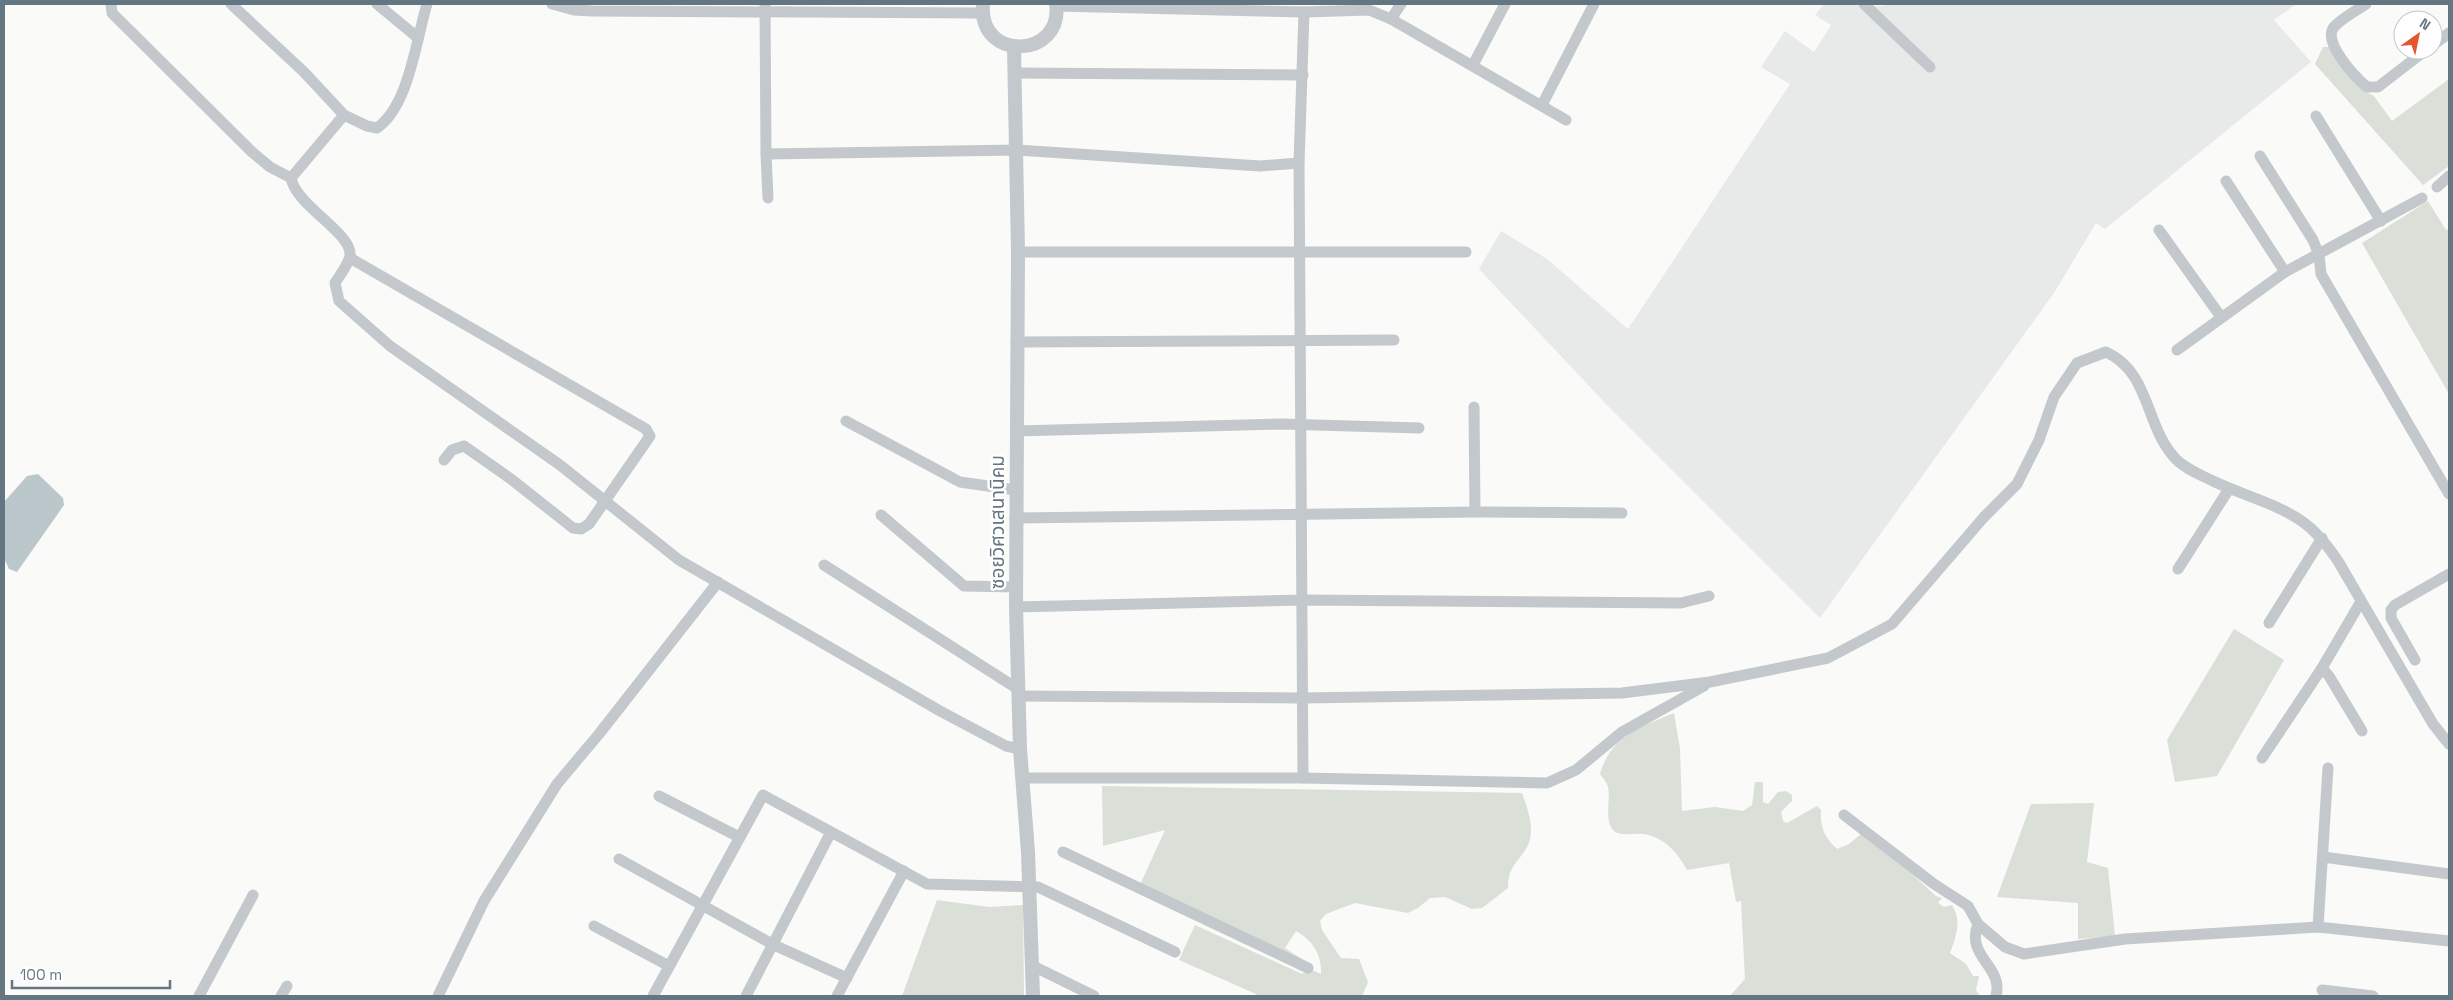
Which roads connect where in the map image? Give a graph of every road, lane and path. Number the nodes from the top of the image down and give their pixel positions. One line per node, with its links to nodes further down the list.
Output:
1 (111, 4): 34 (street)
2 (231, 4): 26 (street)
3 (377, 4): 18 (street)
4 (427, 4): 18 (street)
5 (552, 4): 13 (street)
6 (1401, 4): 17 (street)
7 (1505, 4): 21 (street)
8 (1594, 4): 25 (street)
9 (1864, 4): 22 (street)
10 (2366, 4): 20 (street)
11 (1056, 5): 12 (street); 19 (street)
12 (1146, 5): 14 (street)
13 (765, 7): 15 (street); 30 (street)
14 (1290, 7): 16 (street)
15 (982, 8): 19 (street)
16 (1304, 12): 17 (street); 24 (street)
17 (1391, 19): 21 (street)
18 (417, 37): 26 (street)
19 (1014, 47): 23 (street, ซอยวิศวเสนานิคม)
20 (2413, 60)
21 (1473, 65): 25 (street)
22 (1930, 67)
23 (1015, 73): 24 (street); 29 (street, ซอยวิศวเสนานิคม)
24 (1303, 75): 32 (street)
25 (1542, 105): 28 (street)
26 (344, 115): 34 (street)
27 (2316, 116): 39 (street)
28 (1566, 120)
29 (1017, 150): 30 (street); 32 (street); 41 (street, ซอยวิศวเสนานิคม)
30 (766, 154): 37 (street)
31 (2260, 156): 44 (street)
32 (1299, 162): 42 (street)
33 (2449, 176): 36 (street)
34 (291, 178): 45 (street)
35 (2226, 181): 46 (street)
36 (2437, 187)
37 (768, 198)
38 (2422, 198): 39 (street)
39 (2381, 221): 44 (street)
40 (2158, 230): 47 (street)
41 (1018, 252): 42 (street); 50 (street, ซอยวิศวเสนานิคม)
42 (1300, 252): 43 (street); 48 (street)
43 (1466, 252)
44 (2319, 255): 46 (street); 60 (street)
45 (350, 258): 61 (street); 61 (street)
46 (2285, 272): 47 (street)
47 (2221, 317): 51 (street)
48 (1301, 339): 49 (street); 50 (street); 54 (street)
49 (1394, 340)
50 (1016, 342): 56 (street, ซอยวิศวเสนานิคม)
51 (2177, 350)
52 (1474, 407): 62 (street)
53 (846, 421): 59 (street)
54 (1301, 424): 55 (street); 56 (street); 64 (street)
55 (1419, 428)
56 (1016, 431): 59 (street, ซอยวิศวเสนานิคม)
57 (444, 460): 61 (street)
58 (2229, 489): 67 (street); 69 (street); 80 (street)
59 (1016, 490): 66 (street, ซอยวิศวเสนานิคม)
60 (2449, 494)
61 (605, 502): 71 (street)
62 (1475, 512): 63 (street); 64 (street)
63 (1622, 513)
64 (1302, 514): 66 (street); 74 (street)
65 (881, 515): 72 (street)
66 (1015, 518): 72 (street, ซอยวิศวเสนานิคม)
67 (2322, 538): 75 (street); 77 (street)
68 (824, 565): 81 (street)
69 (2178, 570)
70 (2449, 574): 78 (street)
71 (718, 582): 85 (street); 114 (street)
72 (1017, 587): 76 (street, ซอยวิศวเสนานิคม)
73 (1709, 596): 74 (street)
74 (1303, 600): 76 (street); 82 (street)
75 (2360, 603): 79 (street); 84 (street)
76 (1016, 607): 81 (street, ซอยวิศวเสนานิคม)
77 (2269, 623)
78 (2415, 660)
79 (2322, 668): 83 (street); 86 (street)
80 (1710, 682): 82 (street); 89 (street)
81 (1018, 692): 82 (street); 85 (street, ซอยวิศวเสนานิคม)
82 (1303, 698): 89 (street)
83 (2362, 731)
84 (2449, 744)
85 (1020, 748): 88 (street, ซอยวิศวเสนานิคม)
86 (2262, 758)
87 (2328, 768): 95 (street)
88 (1022, 778): 89 (street); 99 (street, ซอยวิศวเสนานิคม)
89 (1303, 778)
90 (659, 796): 93 (street)
91 (1844, 815): 102 (street)
92 (831, 832): 93 (street); 97 (street); 106 (street)
93 (739, 837): 101 (street)
94 (1063, 852): 110 (street)
95 (2323, 857): 98 (street); 104 (street)
96 (619, 859): 101 (street)
97 (904, 872): 99 (street); 111 (street)
98 (2449, 874)
99 (1029, 888): 107 (street); 109 (street, ซอยวิศวเสนานิคม)
100 (253, 895): 113 (street)
101 (703, 904): 106 (street); 108 (street)
102 (1978, 924): 104 (street); 120 (street)
103 (594, 926): 108 (street)
104 (2318, 927): 105 (street)
105 (2449, 941)
106 (774, 945): 111 (street); 116 (street)
107 (1175, 952)
108 (669, 966): 115 (street)
109 (1033, 966): 118 (street, ซอยวิศวเสนานิคม); 119 (street)
110 (1308, 968)
111 (847, 978): 117 (street)
112 (2322, 990): 121 (street)
113 (199, 996)
114 (438, 996)
115 (653, 996)
116 (746, 996)
117 (837, 996)
118 (1033, 996)
119 (1094, 996)
120 (1996, 996)
121 (2373, 996)

